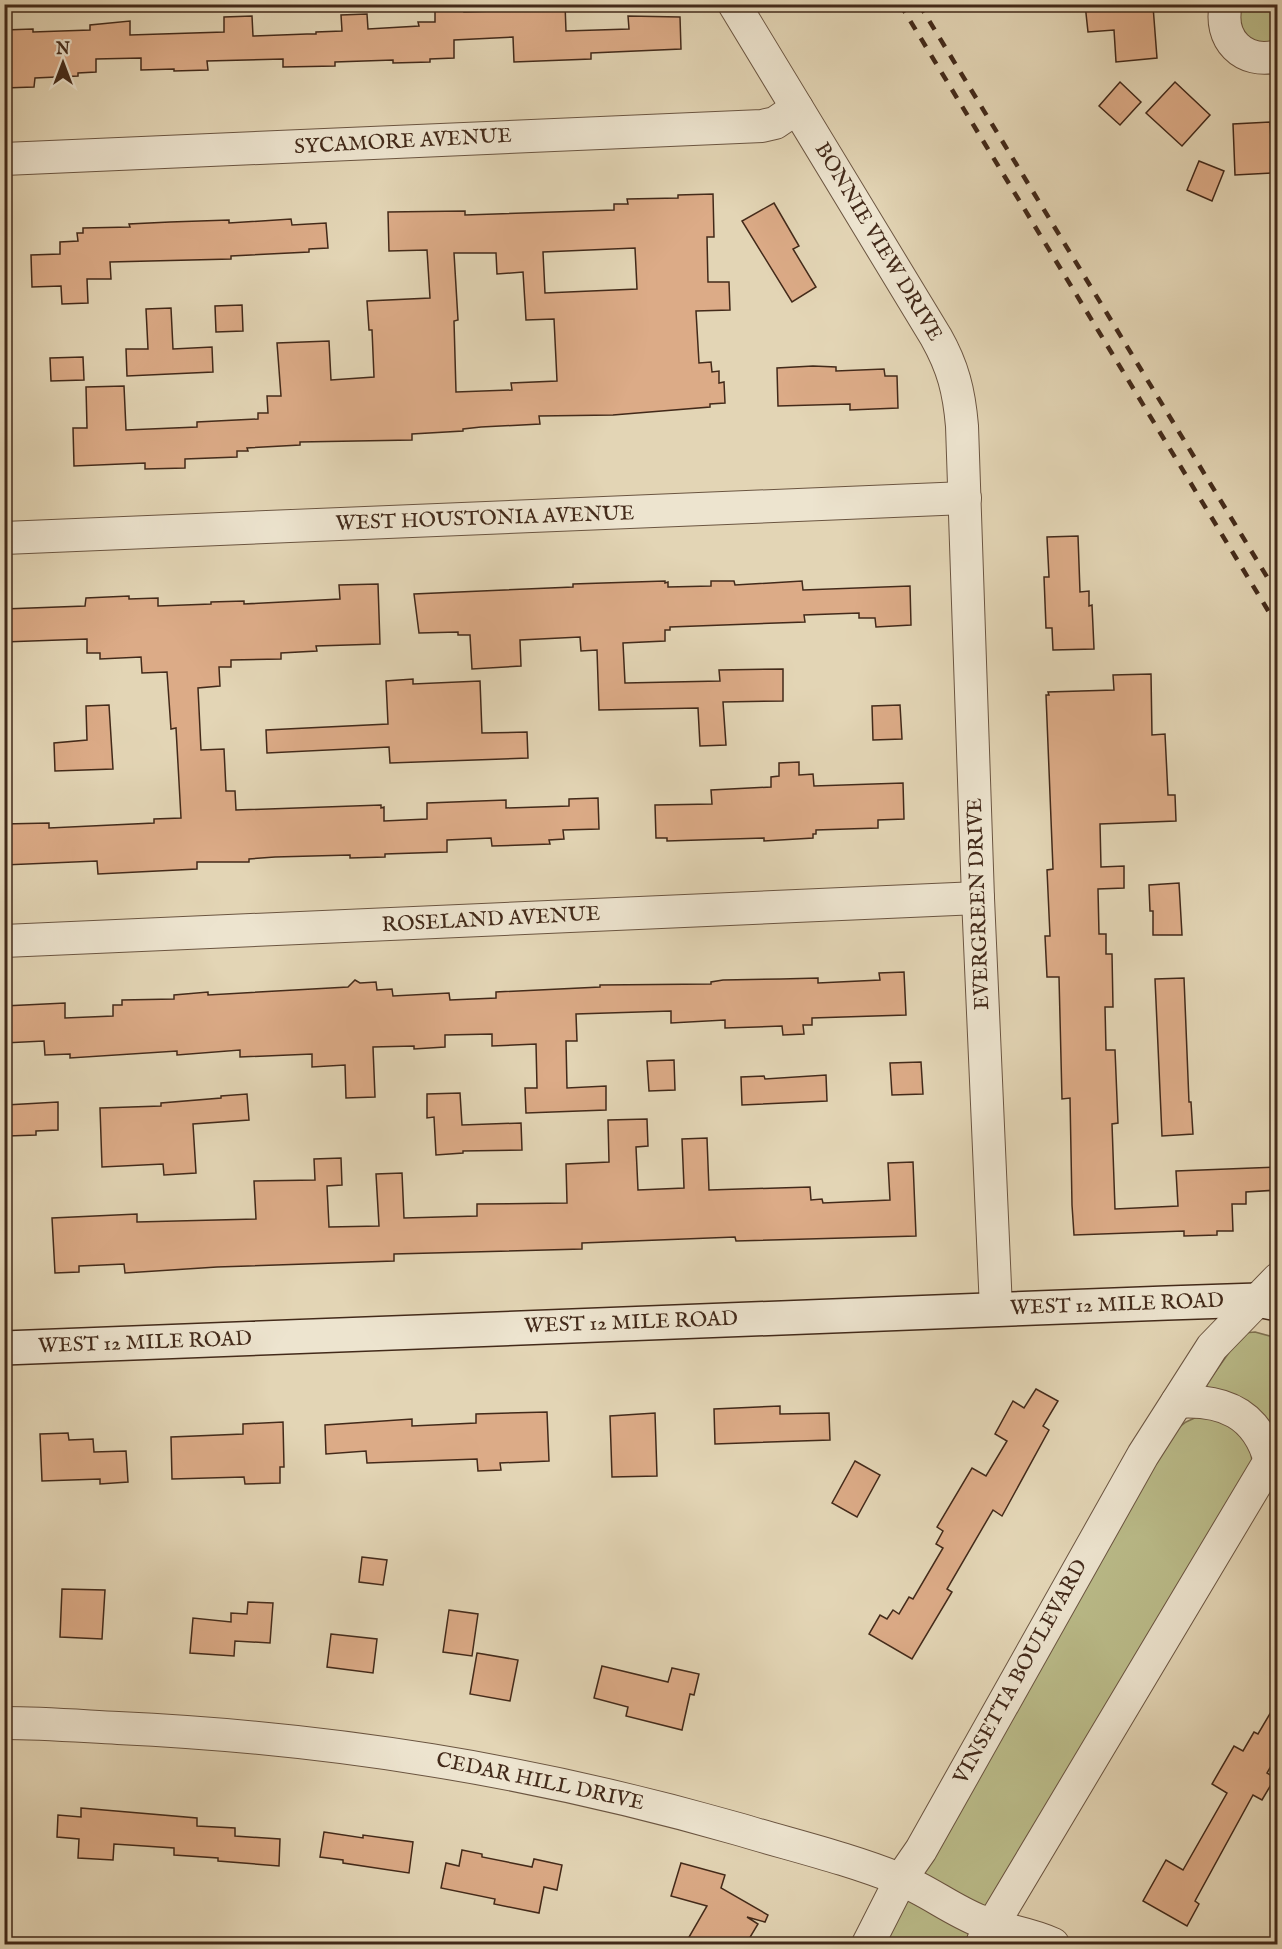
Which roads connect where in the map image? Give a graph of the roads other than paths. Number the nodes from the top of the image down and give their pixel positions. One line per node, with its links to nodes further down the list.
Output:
1 (734, 4): 4 (street, BONNIE VIEW DRIVE)
2 (1226, 4): 3 (street)
3 (1278, 56)
4 (797, 108): 5 (street, SYCAMORE AVENUE); 6 (street, BONNIE VIEW DRIVE)
5 (4, 159)
6 (965, 498): 7 (street, WEST HOUSTONIA AVENUE); 8 (street, EVERGREEN DRIVE)
7 (4, 538)
8 (978, 898): 9 (street, ROSELAND AVENUE); 11 (street, EVERGREEN DRIVE)
9 (4, 941)
10 (1274, 1298): 11 (main road, WEST 12 MILE ROAD); 13 (street, VINSETTA BOULEVARD)
11 (996, 1309): 12 (main road, WEST 12 MILE ROAD)
12 (4, 1348)
13 (1177, 1402): 14 (street); 16 (street, VINSETTA BOULEVARD)
14 (1274, 1454): 17 (street)
15 (4, 1723): 16 (street, CEDAR HILL DRIVE)
16 (901, 1879): 17 (street, CEDAR HILL DRIVE); 18 (street, VINSETTA BOULEVARD)
17 (987, 1935): 19 (street, CEDAR HILL DRIVE)
18 (868, 1944)
19 (1053, 1944)

